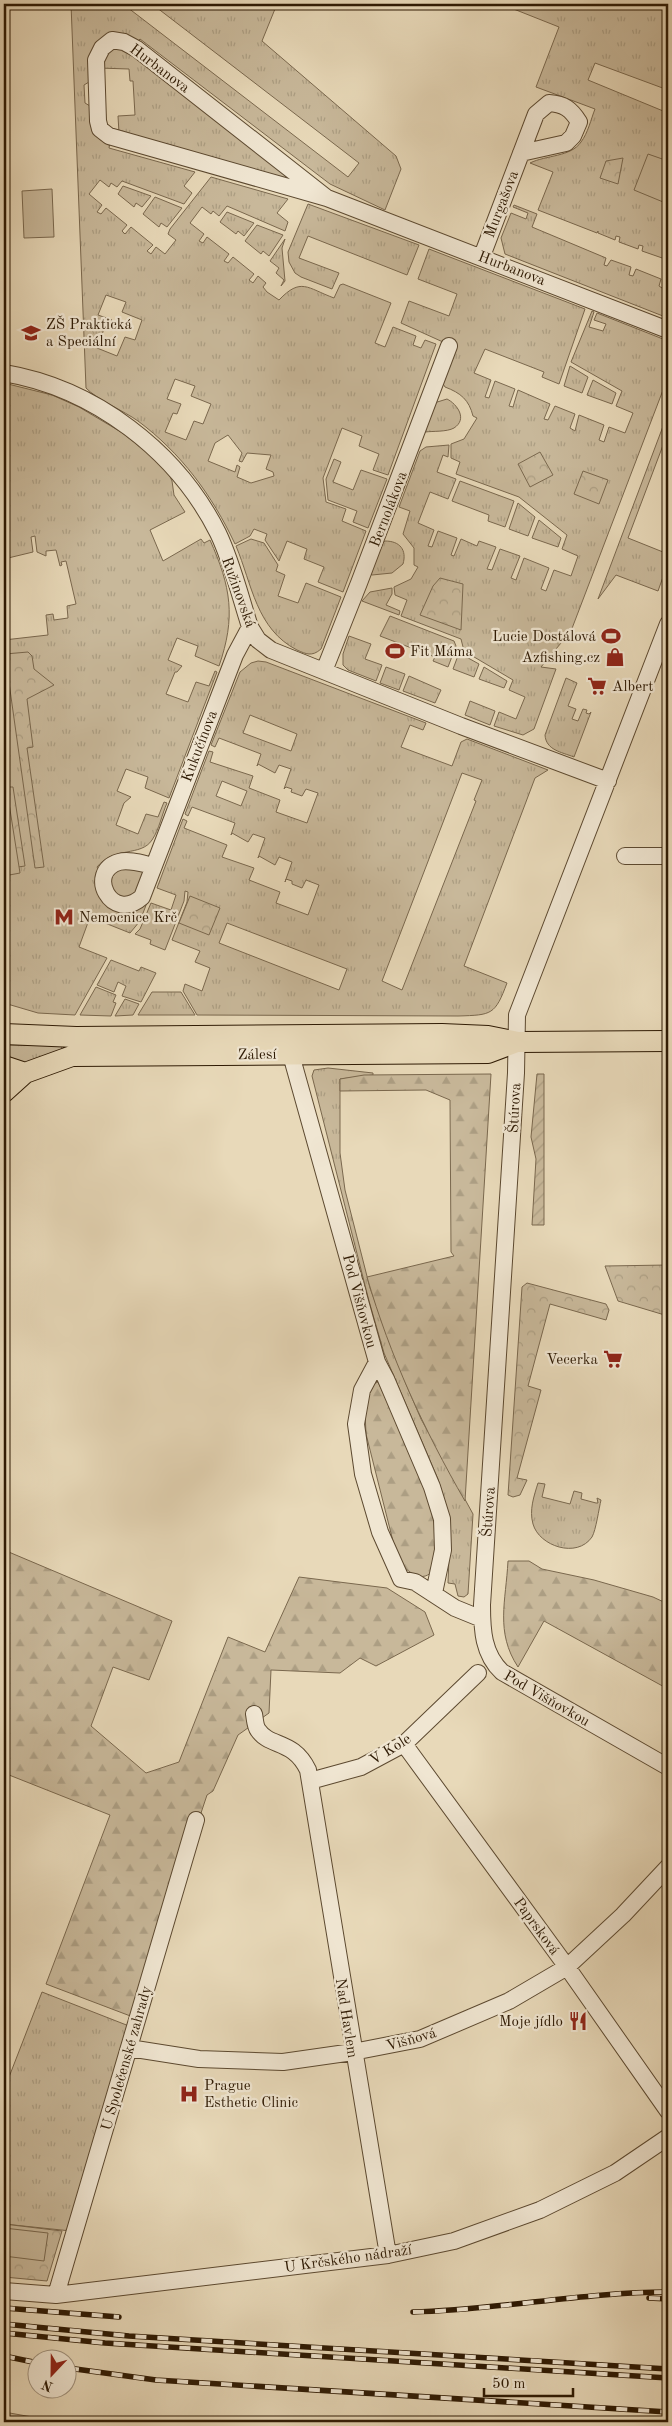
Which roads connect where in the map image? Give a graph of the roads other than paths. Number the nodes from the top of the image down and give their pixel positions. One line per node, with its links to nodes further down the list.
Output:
1 (522, 153): 3 (street, Murgašova)
2 (327, 198): 2 (street, Hurbanova); 3 (street, Hurbanova)
3 (482, 256): 4 (street, Hurbanova)
4 (668, 330)
5 (449, 346): 9 (street, Bernolákova)
6 (4, 373): 8 (street, Ružinovská)
7 (668, 624): 10 (street, Štúrova)
8 (250, 627): 9 (street, Ružinovská); 13 (street, Kukučínova)
9 (324, 671): 10 (street, Ružinovská)
10 (608, 781): 16 (street, Štúrova)
11 (624, 856): 12 (street)
12 (668, 856)
13 (154, 866)
14 (9, 1031): 17 (main road, Zálesí)
15 (668, 1041): 16 (main road, Zálesí)
16 (518, 1042): 17 (main road, Zálesí); 23 (street, Štúrova)
17 (288, 1045): 19 (main road, Zálesí); 21 (street, Pod Višňovkou)
18 (4, 1066): 19 (main road)
19 (25, 1072): 20 (main road, Zálesí)
20 (4, 1092)
21 (376, 1362): 22 (street); 22 (street, Pod Višňovkou)
22 (434, 1593): 23 (street, Pod Višňovkou)
23 (482, 1619): 27 (street, Pod Višňovkou)
24 (478, 1673): 26 (street, V Kole)
25 (254, 1714): 28 (street, Nad Havlem)
26 (404, 1744): 28 (street, V Kole); 31 (street, Paprsková)
27 (668, 1767)
28 (310, 1781): 33 (street, Nad Havlem)
29 (196, 1820): 32 (street, U Společenské zahrady)
30 (668, 1867): 31 (street, Višňová)
31 (567, 1967): 33 (street, Višňová); 34 (street, Paprsková)
32 (129, 2048): 33 (street, Višňová); 38 (street, U Společenské zahrady)
33 (353, 2052): 36 (street, Nad Havlem)
34 (668, 2110)
35 (668, 2136): 36 (street, U Krčského nádraží)
36 (388, 2255): 38 (street, U Krčského nádraží)
37 (4, 2290): 38 (street, U Krčského nádraží)
38 (56, 2295)

